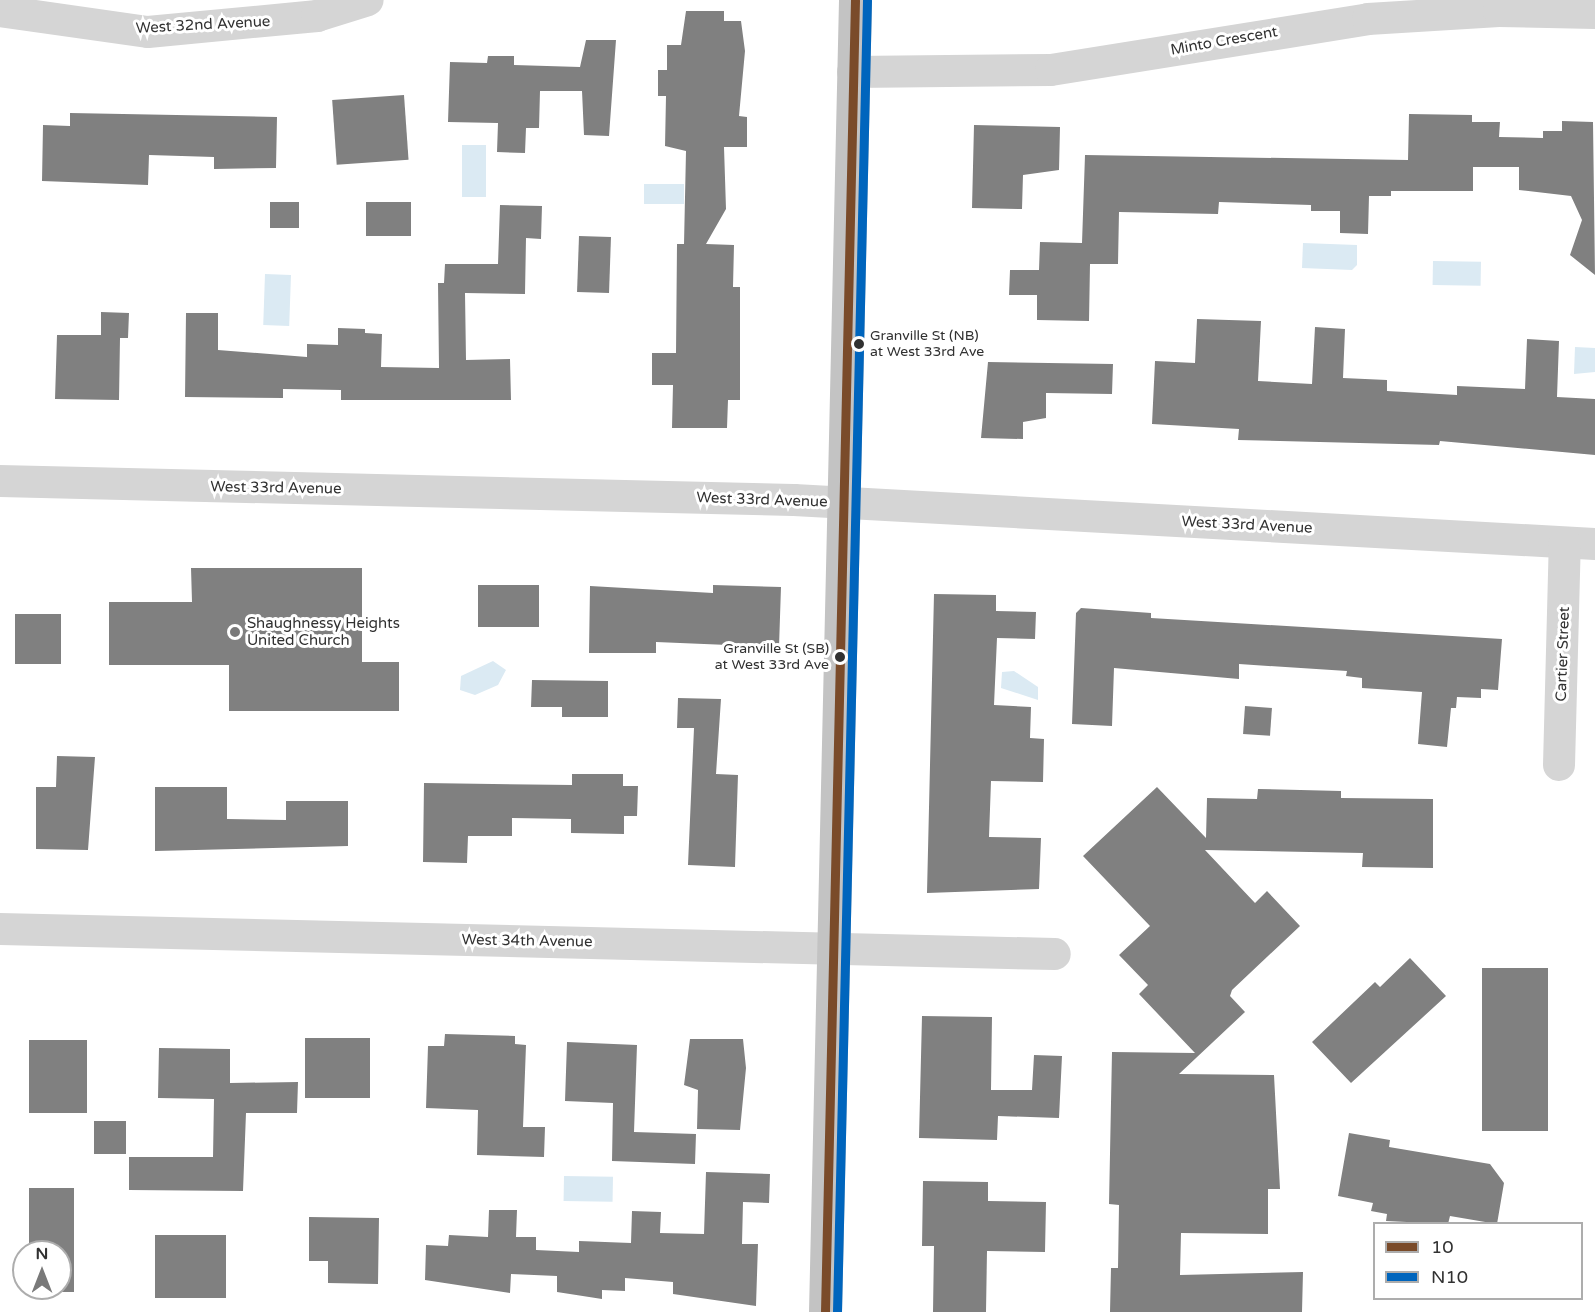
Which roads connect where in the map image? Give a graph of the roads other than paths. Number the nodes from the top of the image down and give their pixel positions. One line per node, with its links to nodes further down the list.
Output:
1 (368, 0): 3 (street, West 32nd Avenue)
2 (855, 0): 5 (highway)
3 (0, 11)
4 (1595, 13): 5 (street, Minto Crescent)
5 (853, 72): 7 (highway)
6 (0, 481): 7 (street, West 33rd Avenue)
7 (843, 503): 8 (street, West 33rd Avenue); 11 (highway)
8 (1580, 544): 9 (street, Cartier Street)
9 (1559, 765)
10 (0, 929): 11 (street, West 34th Avenue)
11 (833, 949): 12 (street, West 34th Avenue); 13 (highway)
12 (1055, 954)
13 (825, 1312)

